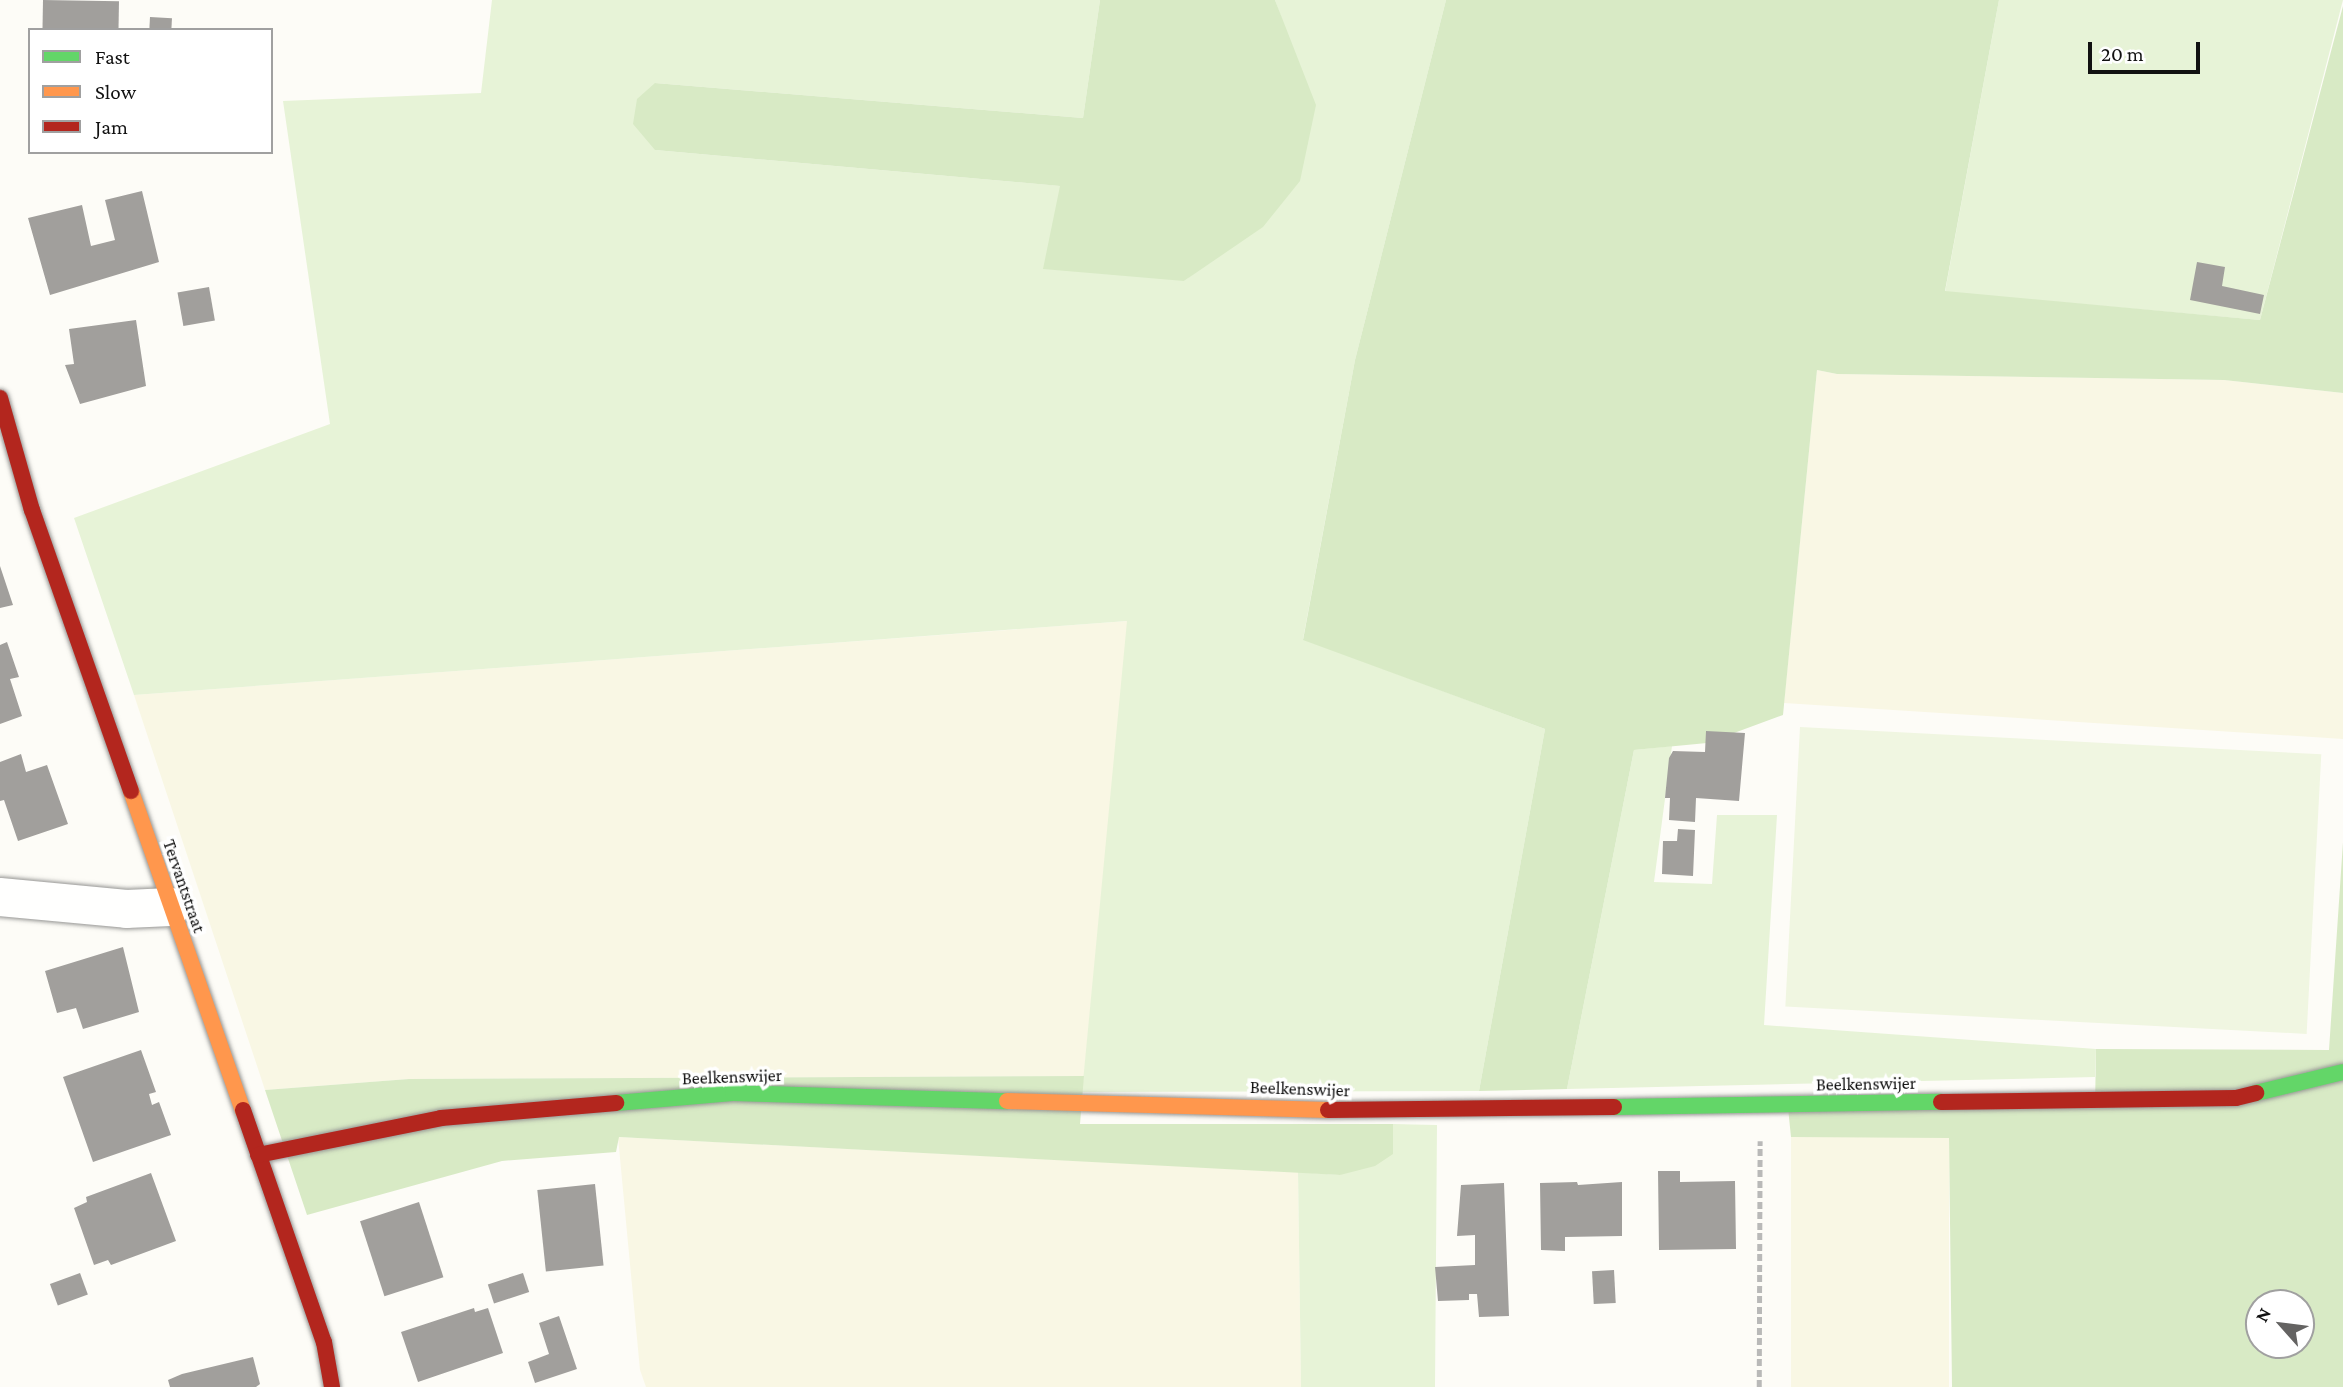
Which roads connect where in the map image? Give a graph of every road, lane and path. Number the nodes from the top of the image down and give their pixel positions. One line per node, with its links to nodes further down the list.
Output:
1 (0, 398): 3 (street, Tervantstraat)
2 (0, 897): 3 (street)
3 (171, 906): 6 (street, Tervantstraat)
4 (2343, 1072): 5 (street, Beelkenswijer)
5 (1760, 1105): 6 (street, Beelkenswijer); 8 (path)
6 (258, 1155): 7 (street, Tervantstraat)
7 (332, 1387)
8 (1759, 1387)

